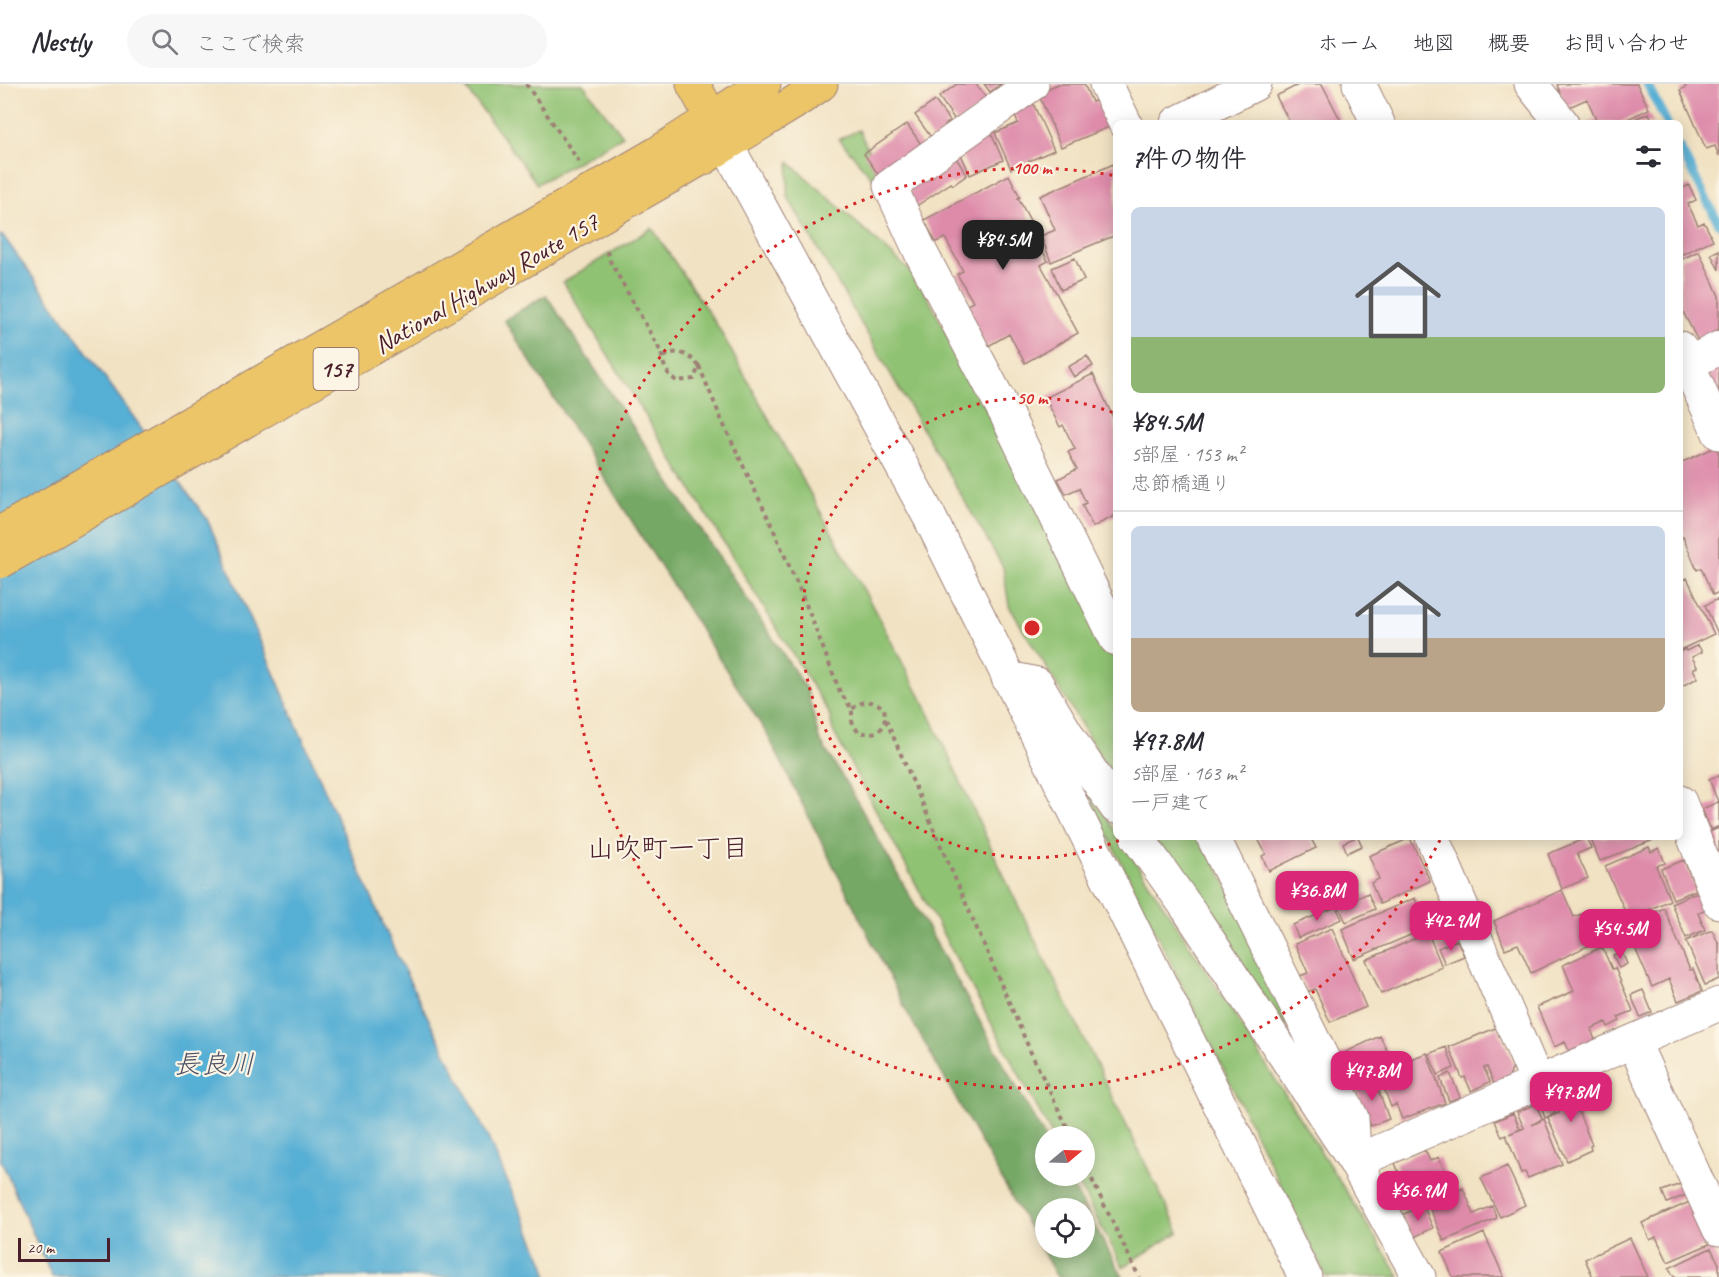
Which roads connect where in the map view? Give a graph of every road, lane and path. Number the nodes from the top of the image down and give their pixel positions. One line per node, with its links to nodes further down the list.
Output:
1 (526, 84): 15 (path)
2 (693, 84): 14 (main road)
3 (764, 84): 14 (main road)
4 (821, 84): 14 (main road)
5 (1032, 84): 25 (street)
6 (1106, 84): 10 (street)
7 (1255, 84): 11 (street)
8 (1359, 84): 12 (street)
9 (1531, 84): 13 (street)
10 (1124, 120)
11 (1183, 120)
12 (1377, 120)
13 (1560, 120)
14 (719, 131): 16 (main road, 157); 26 (street)
15 (580, 160)
16 (664, 165): 23 (main road, National Highway Route 157 / 157, bridge); 24 (main road, National Highway Route 157 / 157, bridge)
17 (610, 261): 21 (path)
18 (1719, 348): 20 (street)
19 (662, 358): 21 (path)
20 (1683, 360): 22 (street)
21 (699, 366): 27 (path)
22 (1719, 433)
23 (0, 532)
24 (0, 562)
25 (1113, 633)
26 (1008, 678): 29 (street); 43 (street)
27 (852, 709): 28 (path); 28 (path)
28 (886, 720): 38 (path)
29 (1113, 803)
30 (1683, 810): 34 (street)
31 (1139, 840): 39 (street)
32 (1215, 840): 39 (street)
33 (1433, 840): 37 (street)
34 (1719, 902)
35 (1719, 1004): 36 (street)
36 (1634, 1043): 37 (street); 41 (street)
37 (1538, 1084): 39 (street)
38 (1067, 1126)
39 (1355, 1162): 44 (street)
40 (1095, 1185): 42 (path)
41 (1719, 1229)
42 (1140, 1277)
43 (1305, 1277)
44 (1419, 1277)

